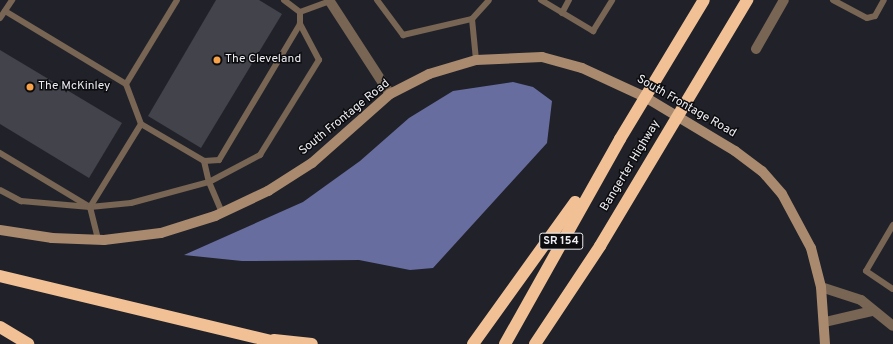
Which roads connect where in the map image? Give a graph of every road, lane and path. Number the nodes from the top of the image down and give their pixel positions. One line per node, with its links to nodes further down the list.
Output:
1 (12, 0): 15 (lane)
2 (177, 0): 23 (lane)
3 (284, 0): 16 (lane)
4 (330, 0): 16 (lane); 24 (street)
5 (377, 0): 19 (lane)
6 (489, 0): 19 (lane)
7 (541, 0): 17 (lane)
8 (569, 0): 17 (lane)
9 (612, 0): 17 (lane)
10 (704, 0): 25 (highway, Bangerter Highway / SR 154)
11 (747, 0): 26 (highway, Bangerter Highway / SR 154)
12 (784, 0): 21 (street)
13 (833, 0): 14 (lane)
14 (884, 0)
15 (5, 11): 18 (lane); 23 (lane)
16 (300, 12): 20 (lane)
17 (562, 13)
18 (0, 18)
19 (472, 19): 22 (lane)
20 (300, 24): 30 (lane); 31 (lane)
21 (756, 49)
22 (476, 60): 24 (street, South Frontage Road); 25 (street, South Frontage Road)
23 (126, 84): 27 (lane)
24 (390, 94): 34 (street, South Frontage Road)
25 (645, 97): 26 (street, South Frontage Road); 28 (highway, Bangerter Highway / SR 154)
26 (678, 116): 39 (street, South Frontage Road); 51 (highway, Bangerter Highway / SR 154)
27 (142, 124): 30 (lane); 33 (lane)
28 (620, 138): 49 (highway); 50 (highway, Bangerter Highway / SR 154)
29 (0, 153): 33 (lane)
30 (204, 161): 31 (lane)
31 (209, 182): 33 (lane); 34 (lane)
32 (0, 190): 33 (lane)
33 (90, 207): 37 (lane)
34 (222, 214): 37 (street, South Frontage Road)
35 (893, 225): 40 (lane)
36 (0, 230): 37 (street, South Frontage Road)
37 (98, 240)
38 (0, 276): 45 (highway)
39 (822, 287): 41 (street); 42 (street, South Frontage Road)
40 (893, 289)
41 (872, 311): 42 (street); 43 (street)
42 (825, 322): 52 (street, South Frontage Road)
43 (893, 326)
44 (0, 327): 46 (highway)
45 (267, 340): 47 (highway); 48 (highway)
46 (28, 344)
47 (283, 344)
48 (312, 344)
49 (472, 344)
50 (505, 344)
51 (535, 344)
52 (825, 344)

